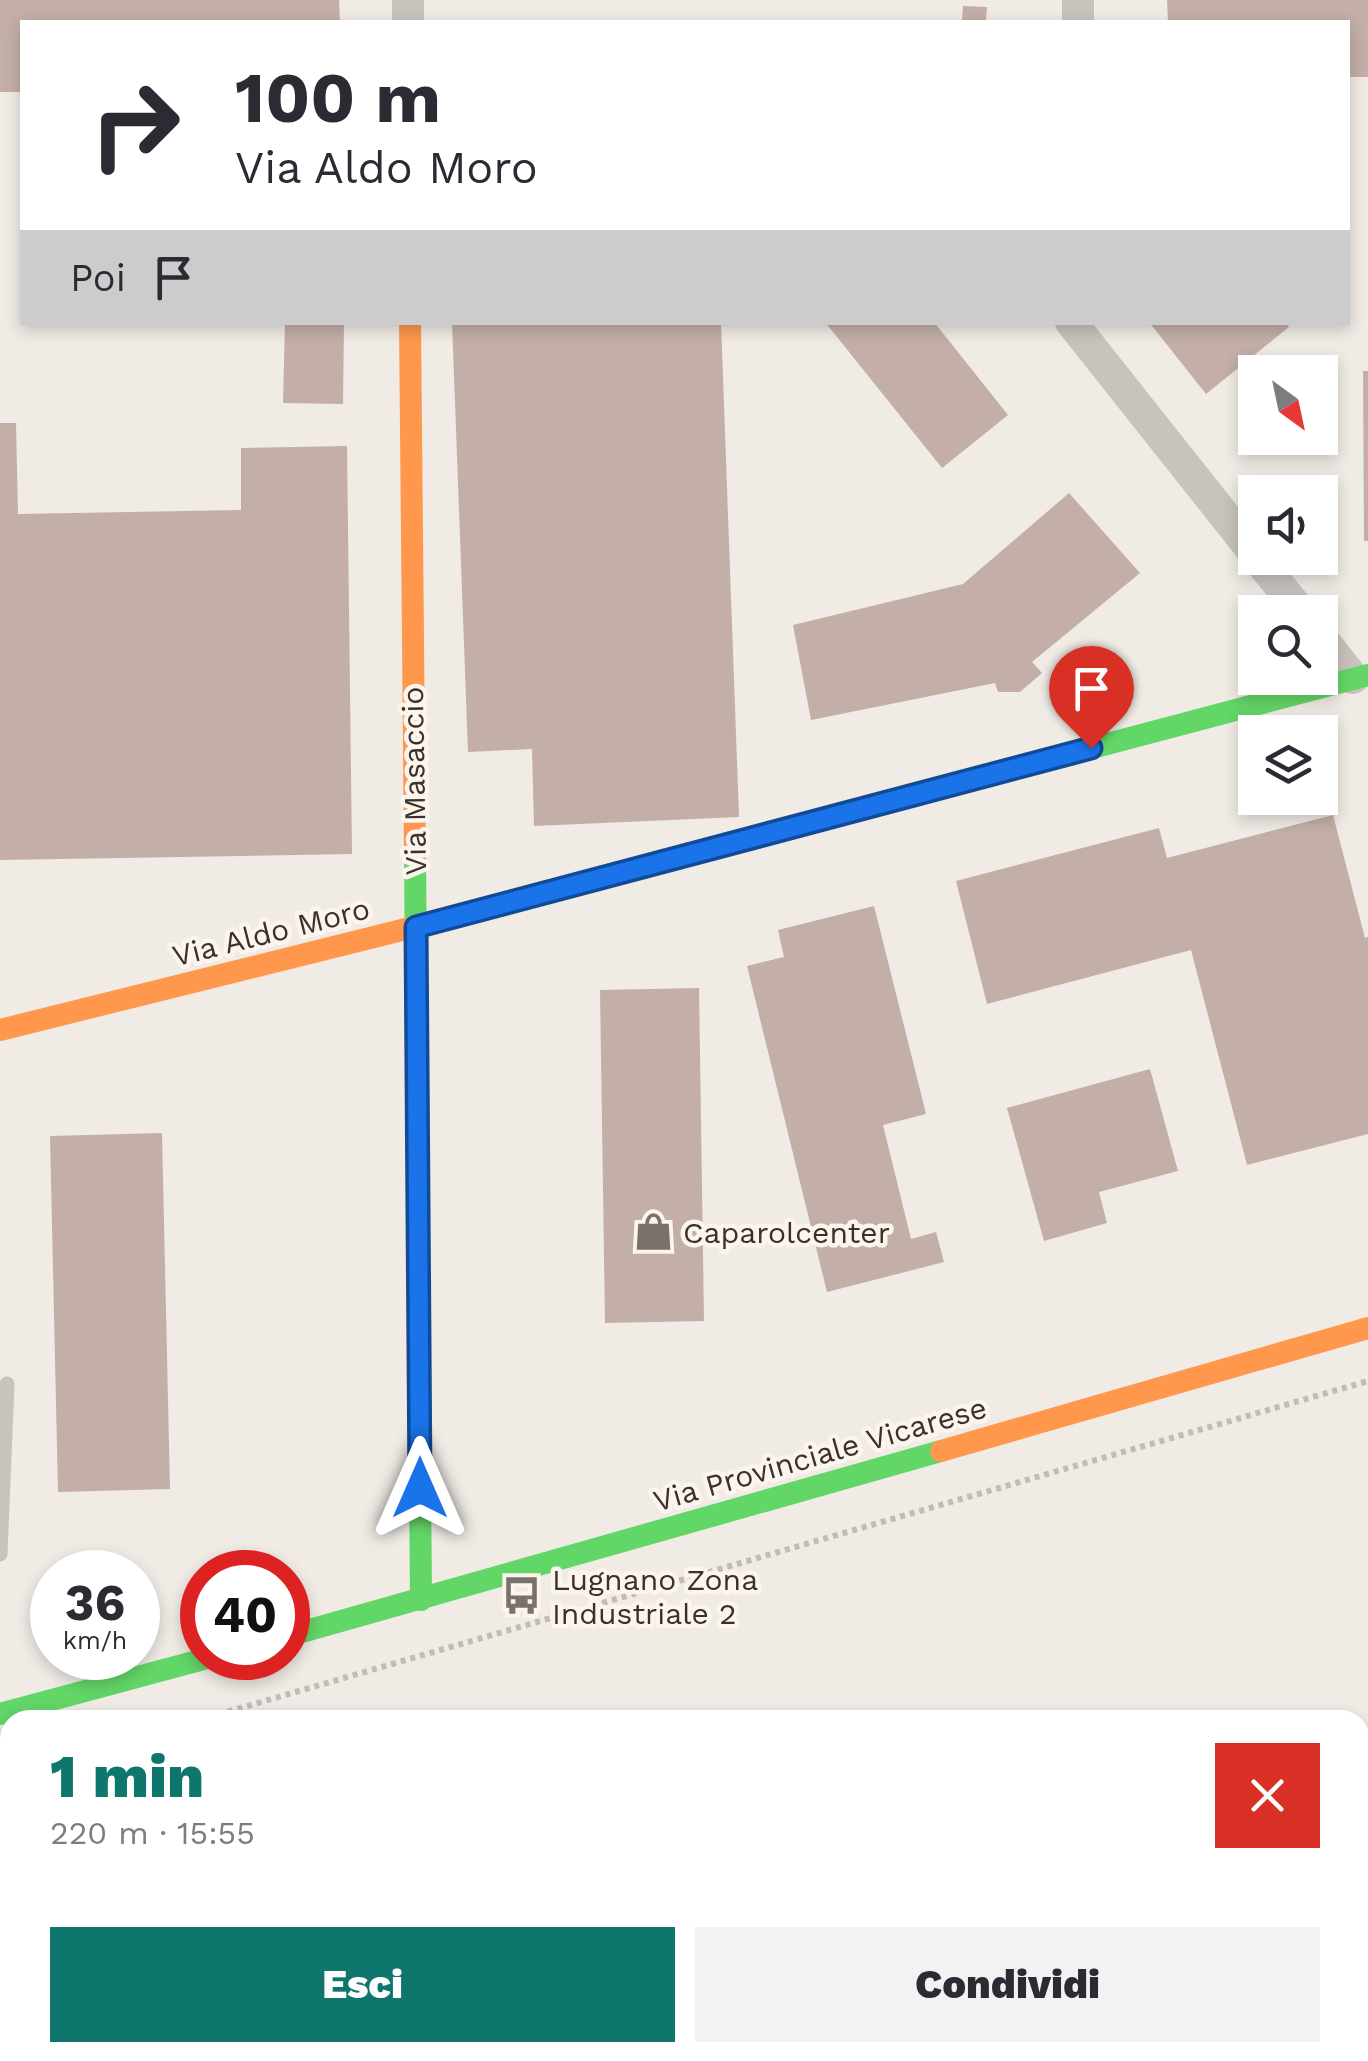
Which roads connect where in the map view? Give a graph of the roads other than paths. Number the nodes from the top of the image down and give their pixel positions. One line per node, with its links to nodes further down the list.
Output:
1 (410, 325): 8 (street, Via Masaccio)
2 (1073, 325): 3 (street)
3 (1238, 533)
4 (1271, 575): 5 (street)
5 (1287, 595)
6 (1338, 654): 7 (street)
7 (1361, 676): 8 (street, Via Aldo Moro)
8 (416, 927): 9 (street, Via Aldo Moro); 13 (street, Via Masaccio)
9 (0, 1030)
10 (1368, 1328): 13 (street, Via Provinciale Vicarese)
11 (7, 1384): 12 (lane)
12 (0, 1554)
13 (421, 1600): 14 (street, Via Provinciale Vicarese)
14 (310, 1630)
15 (180, 1666): 16 (street)
16 (15, 1710)

